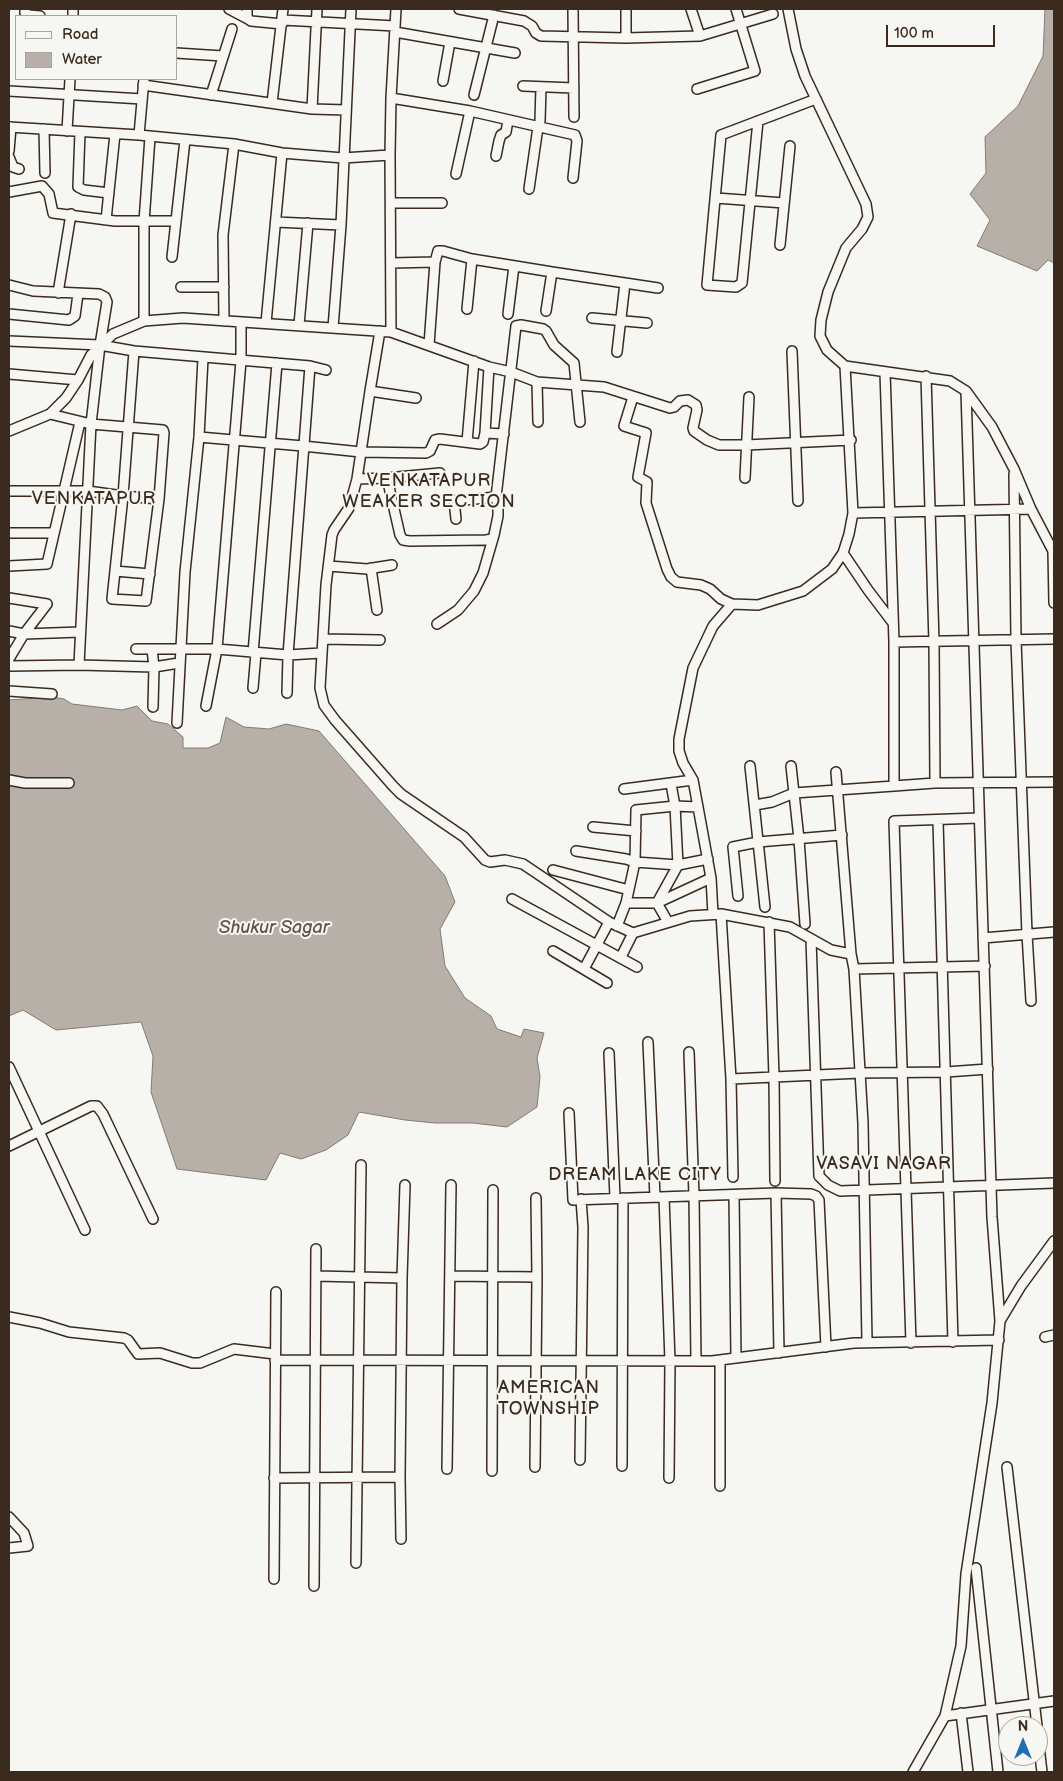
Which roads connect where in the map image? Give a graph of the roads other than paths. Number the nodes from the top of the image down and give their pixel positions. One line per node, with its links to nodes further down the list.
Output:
1 (25, 9): 15 (street)
2 (228, 9): 17 (street)
3 (247, 9): 17 (street)
4 (283, 9): 19 (street)
5 (317, 9): 18 (street)
6 (351, 9): 20 (street)
7 (396, 9): 23 (street)
8 (458, 9): 16 (street)
9 (573, 9): 25 (street)
10 (626, 9): 26 (street)
11 (691, 9): 24 (street)
12 (736, 9): 21 (street)
13 (788, 9): 45 (street)
14 (773, 14): 21 (street)
15 (34, 15)
16 (494, 15): 25 (street); 28 (street)
17 (248, 19): 19 (street)
18 (316, 21): 19 (street); 20 (street); 47 (street)
19 (282, 22): 46 (street)
20 (349, 23): 23 (street); 48 (street)
21 (741, 25): 24 (street); 38 (street)
22 (232, 29): 31 (street)
23 (395, 29): 27 (street); 43 (street)
24 (700, 36): 26 (street)
25 (573, 37): 26 (street); 37 (street)
26 (626, 38)
27 (450, 42): 28 (street); 33 (street)
28 (484, 48): 30 (street); 42 (street)
29 (178, 52): 31 (street)
30 (515, 53)
31 (223, 56): 41 (street)
32 (70, 80): 40 (street)
33 (443, 81)
34 (143, 82): 41 (street); 44 (street)
35 (523, 86): 36 (street)
36 (541, 87): 37 (street); 53 (street)
37 (574, 88): 50 (street)
38 (697, 89)
39 (9, 91): 40 (street)
40 (69, 94): 44 (street); 56 (street)
41 (212, 95): 46 (street)
42 (474, 95)
43 (391, 98): 49 (street); 66 (street)
44 (142, 99): 59 (street)
45 (816, 99): 52 (street); 129 (street)
46 (272, 103): 47 (street)
47 (312, 109): 48 (street)
48 (346, 110): 69 (street)
49 (470, 112): 51 (street); 72 (street)
50 (574, 117)
51 (508, 120): 53 (street); 67 (street)
52 (758, 121): 77 (street); 78 (street)
53 (539, 124): 73 (street); 74 (street)
54 (10, 127): 55 (street); 64 (street)
55 (44, 129): 56 (street); 71 (street)
56 (67, 131): 57 (street)
57 (80, 132): 58 (street); 76 (street)
58 (116, 134): 59 (street); 76 (street)
59 (139, 135): 60 (street)
60 (150, 137): 61 (street); 84 (street)
61 (185, 140): 62 (street); 85 (street)
62 (234, 144): 65 (street); 99 (street)
63 (790, 146): 81 (street)
64 (9, 151)
65 (282, 153): 69 (street); 86 (street)
66 (390, 155): 69 (street); 79 (street)
67 (496, 156)
68 (9, 157): 70 (street)
69 (343, 158): 88 (street)
70 (19, 169)
71 (45, 173)
72 (456, 174)
73 (573, 178)
74 (529, 188)
75 (9, 192): 82 (street)
76 (109, 193): 83 (street)
77 (716, 198): 78 (street); 78 (street)
78 (750, 200): 81 (street)
79 (391, 203): 80 (street); 93 (street)
80 (442, 203)
81 (784, 203): 89 (street)
82 (71, 214): 83 (street); 101 (street)
83 (106, 220): 84 (street)
84 (144, 222): 85 (street); 109 (street)
85 (176, 222): 90 (street)
86 (276, 222): 87 (street); 112 (street)
87 (308, 224): 88 (street); 114 (street)
88 (341, 225): 115 (street)
89 (780, 244)
90 (172, 257)
91 (472, 259): 92 (street); 94 (street); 103 (street)
92 (435, 262): 93 (street); 120 (street)
93 (391, 263): 117 (street)
94 (514, 266): 95 (street); 106 (street)
95 (552, 272): 96 (street); 104 (street)
96 (624, 283): 100 (street); 108 (street)
97 (9, 285): 101 (street)
98 (181, 287): 99 (street)
99 (224, 287): 110 (street)
100 (658, 288)
101 (58, 293): 102 (street)
102 (78, 294): 105 (street); 119 (street)
103 (467, 309)
104 (546, 311)
105 (9, 314)
106 (508, 314)
107 (592, 318): 108 (street)
108 (620, 320): 113 (street); 123 (street)
109 (144, 321): 110 (street); 119 (street)
110 (224, 321): 111 (street)
111 (241, 322): 112 (street); 125 (street)
112 (266, 323): 114 (street)
113 (647, 323)
114 (299, 326): 115 (street)
115 (333, 328): 116 (street)
116 (380, 331): 117 (street); 140 (street)
117 (391, 332): 120 (street)
118 (9, 341): 119 (street)
119 (100, 345): 121 (street); 136 (street); 148 (street)
120 (429, 345): 126 (street)
121 (134, 351): 124 (street); 149 (street)
122 (792, 351): 158 (street)
123 (617, 352)
124 (203, 358): 125 (street); 153 (street)
125 (240, 361): 127 (street); 154 (street)
126 (474, 362): 130 (street); 156 (street)
127 (277, 363): 128 (street); 157 (street)
128 (310, 366): 131 (street); 160 (street)
129 (845, 366): 133 (street); 155 (street)
130 (489, 367): 132 (street); 151 (street)
131 (326, 370)
132 (510, 372): 137 (street); 138 (street); 152 (street)
133 (885, 372): 135 (street); 179 (street)
134 (9, 374): 136 (street)
135 (926, 376): 139 (street); 175 (street)
136 (78, 380): 144 (street)
137 (537, 382): 138 (street); 146 (street)
138 (576, 384): 141 (street); 147 (street)
139 (966, 391): 162 (street); 176 (street)
140 (370, 392): 143 (street); 161 (street)
141 (633, 397): 159 (street); 194 (street)
142 (748, 397): 159 (street)
143 (416, 398)
144 (50, 414): 145 (street); 150 (street)
145 (80, 422): 148 (street); 169 (street)
146 (538, 422)
147 (580, 422)
148 (91, 424): 149 (street); 168 (street)
149 (128, 428): 170 (street); 172 (street)
150 (9, 431)
151 (485, 433): 152 (street); 156 (street)
152 (504, 434): 171 (street)
153 (199, 437): 154 (street); 210 (street)
154 (234, 439): 157 (street); 211 (street)
155 (850, 440): 158 (street); 178 (street)
156 (467, 442): 161 (street)
157 (270, 443): 160 (street); 212 (street)
158 (796, 443): 159 (street); 173 (street)
159 (746, 445): 166 (street)
160 (304, 446): 161 (street); 214 (street)
161 (361, 452): 164 (street)
162 (1014, 468): 174 (street); 177 (street)
163 (440, 473): 165 (street)
164 (358, 478): 165 (street); 188 (street)
165 (387, 478): 183 (street)
166 (745, 478)
167 (9, 491): 169 (street)
168 (88, 491): 169 (street); 170 (street); 199 (street)
169 (63, 492): 182 (street)
170 (123, 496): 172 (street); 190 (street)
171 (496, 497): 180 (street); 183 (street)
172 (159, 499): 191 (street)
173 (798, 501)
174 (1031, 509): 177 (street); 185 (street)
175 (931, 511): 176 (street); 179 (street); 206 (street)
176 (969, 511): 177 (street); 207 (street)
177 (1014, 511): 204 (street)
178 (853, 513): 179 (street); 184 (street)
179 (889, 513): 196 (street)
180 (456, 519)
181 (9, 533): 182 (street)
182 (54, 533): 187 (street)
183 (492, 539): 197 (street)
184 (843, 553): 194 (street); 196 (street)
185 (1054, 553): 193 (street)
186 (392, 565): 189 (street)
187 (9, 566)
188 (329, 566): 189 (street); 201 (street)
189 (371, 568): 195 (street)
190 (114, 571): 191 (street); 191 (street)
191 (150, 574)
192 (9, 598): 200 (street)
193 (1054, 603)
194 (732, 604): 231 (street)
195 (377, 610)
196 (893, 623): 205 (street)
197 (437, 624)
198 (9, 631): 200 (street)
199 (80, 632): 200 (street); 217 (street)
200 (24, 634): 215 (street)
201 (324, 639): 203 (street); 213 (street)
202 (1054, 639): 204 (street)
203 (380, 640)
204 (1016, 640): 207 (street); 232 (street)
205 (894, 642): 206 (street); 238 (street)
206 (934, 642): 207 (street); 235 (street)
207 (974, 642): 237 (street)
208 (136, 649): 209 (street)
209 (152, 649): 210 (street); 219 (street)
210 (180, 649): 211 (street); 216 (street)
211 (217, 649): 212 (street); 225 (street)
212 (255, 653): 214 (street); 220 (street)
213 (321, 653): 214 (street); 267 (street)
214 (288, 655): 222 (street)
215 (9, 658)
216 (179, 663): 219 (street); 226 (street)
217 (79, 665): 218 (street); 219 (street)
218 (9, 666)
219 (154, 667): 224 (street)
220 (253, 688)
221 (9, 692): 223 (street)
222 (287, 693)
223 (52, 694)
224 (153, 706)
225 (206, 706)
226 (177, 723)
227 (750, 766): 242 (street)
228 (791, 766): 241 (street)
229 (836, 772): 240 (street)
230 (9, 780): 234 (street)
231 (693, 780): 236 (street); 244 (street)
232 (1021, 782): 233 (street); 237 (street); 271 (street)
233 (1054, 782)
234 (69, 783)
235 (935, 783): 237 (street); 238 (street)
236 (671, 784): 239 (street); 243 (street)
237 (978, 784): 245 (street)
238 (894, 786): 240 (street)
239 (624, 789)
240 (838, 790): 241 (street); 249 (street)
241 (794, 793): 242 (street); 250 (street)
242 (754, 805): 251 (street)
243 (675, 806): 244 (street); 248 (street); 255 (street)
244 (698, 807): 253 (street)
245 (979, 818): 246 (street); 272 (street)
246 (938, 820): 280 (street); 281 (street)
247 (594, 827): 248 (street)
248 (636, 831): 254 (street)
249 (842, 834): 250 (street); 276 (street)
250 (799, 838): 251 (street); 268 (street)
251 (758, 842): 259 (street); 263 (street)
252 (576, 851): 254 (street)
253 (708, 859): 255 (street); 257 (street)
254 (635, 862): 255 (street); 258 (street)
255 (678, 865): 262 (street)
256 (553, 870): 258 (street)
257 (711, 878): 262 (street); 264 (street)
258 (629, 890): 261 (street)
259 (738, 896)
260 (512, 899): 274 (street)
261 (626, 903): 262 (street); 267 (street)
262 (657, 903): 265 (street)
263 (765, 907)
264 (717, 914): 265 (street); 266 (street); 296 (street)
265 (668, 922): 270 (street)
266 (769, 922): 273 (street); 295 (street)
267 (613, 924): 270 (street); 274 (street)
268 (805, 924)
269 (1054, 932): 271 (street)
270 (633, 933): 277 (street)
271 (1027, 934): 272 (street); 285 (street)
272 (983, 938): 278 (street)
273 (811, 939): 276 (street); 294 (street)
274 (597, 946): 277 (street); 282 (street)
275 (552, 951): 282 (street)
276 (852, 954): 283 (street)
277 (621, 957): 279 (street)
278 (984, 966): 280 (street); 290 (street)
279 (637, 967)
280 (942, 967): 281 (street); 292 (street)
281 (900, 968): 283 (street); 291 (street)
282 (584, 969): 284 (street)
283 (854, 969): 293 (street)
284 (608, 983)
285 (1031, 1001)
286 (648, 1042): 314 (street)
287 (689, 1052): 313 (street)
288 (610, 1053): 316 (street)
289 (9, 1067): 298 (street)
290 (988, 1069): 292 (street); 306 (street)
291 (903, 1072): 292 (street); 293 (street); 308 (street)
292 (946, 1072): 307 (street)
293 (860, 1073): 294 (street); 310 (street)
294 (816, 1075): 295 (street); 310 (street)
295 (774, 1077): 296 (street); 302 (street)
296 (731, 1079): 301 (street)
297 (569, 1113): 317 (street)
298 (39, 1132): 299 (street); 318 (street); 319 (street)
299 (9, 1146)
300 (361, 1165): 326 (street)
301 (733, 1177)
302 (775, 1182)
303 (1054, 1183): 306 (street)
304 (405, 1185): 327 (street)
305 (451, 1185): 323 (street)
306 (991, 1187): 307 (street); 330 (street)
307 (948, 1188): 308 (street); 333 (street)
308 (906, 1189): 310 (street); 334 (street)
309 (493, 1190): 324 (street)
310 (864, 1191): 332 (street)
311 (776, 1193): 312 (street); 335 (street); 336 (street)
312 (734, 1195): 313 (street); 338 (street)
313 (694, 1196): 314 (street); 348 (street)
314 (659, 1197): 316 (street); 347 (street)
315 (536, 1198): 325 (street)
316 (619, 1198): 317 (street); 346 (street)
317 (581, 1199): 345 (street)
318 (153, 1219)
319 (85, 1230)
320 (1054, 1241): 330 (street)
321 (316, 1249): 322 (street)
322 (316, 1276): 326 (street); 339 (street)
323 (450, 1276): 324 (street); 342 (street)
324 (492, 1277): 325 (street); 343 (street)
325 (537, 1277): 344 (street)
326 (359, 1278): 327 (street); 340 (street)
327 (402, 1278): 341 (street)
328 (276, 1292): 337 (street)
329 (9, 1317): 337 (street)
330 (1000, 1321): 331 (street)
331 (999, 1340): 333 (street); 373 (street)
332 (867, 1342): 334 (street); 335 (street)
333 (953, 1342): 334 (street)
334 (911, 1343)
335 (826, 1347): 336 (street)
336 (779, 1353): 338 (street)
337 (275, 1357): 339 (street); 357 (street)
338 (736, 1358): 349 (street)
339 (315, 1360): 340 (street); 358 (street)
340 (358, 1360): 341 (street); 359 (street)
341 (402, 1360): 342 (street); 356 (street)
342 (448, 1360): 343 (street); 354 (street)
343 (492, 1360): 344 (street); 355 (street)
344 (537, 1360): 345 (street); 352 (street)
345 (580, 1360): 346 (street); 350 (street)
346 (623, 1360): 347 (street); 351 (street)
347 (670, 1360): 348 (street); 360 (street)
348 (696, 1360): 349 (street)
349 (720, 1360): 361 (street)
350 (580, 1460)
351 (622, 1466)
352 (535, 1467)
353 (1006, 1467): 370 (street)
354 (447, 1469)
355 (492, 1471)
356 (400, 1477): 359 (street); 363 (street)
357 (274, 1478): 358 (street); 367 (street)
358 (314, 1478): 359 (street); 368 (street)
359 (356, 1478): 365 (street)
360 (669, 1478)
361 (720, 1486)
362 (9, 1517): 364 (street)
363 (401, 1539)
364 (9, 1548)
365 (356, 1563)
366 (976, 1568): 371 (street)
367 (274, 1579)
368 (314, 1586)
369 (1054, 1701): 370 (street)
370 (1034, 1704): 371 (street); 374 (street)
371 (992, 1709): 372 (street); 377 (street)
372 (961, 1713): 373 (street); 376 (street)
373 (945, 1716): 375 (street)
374 (1036, 1716)
375 (913, 1772)
376 (968, 1772)
377 (998, 1772)

